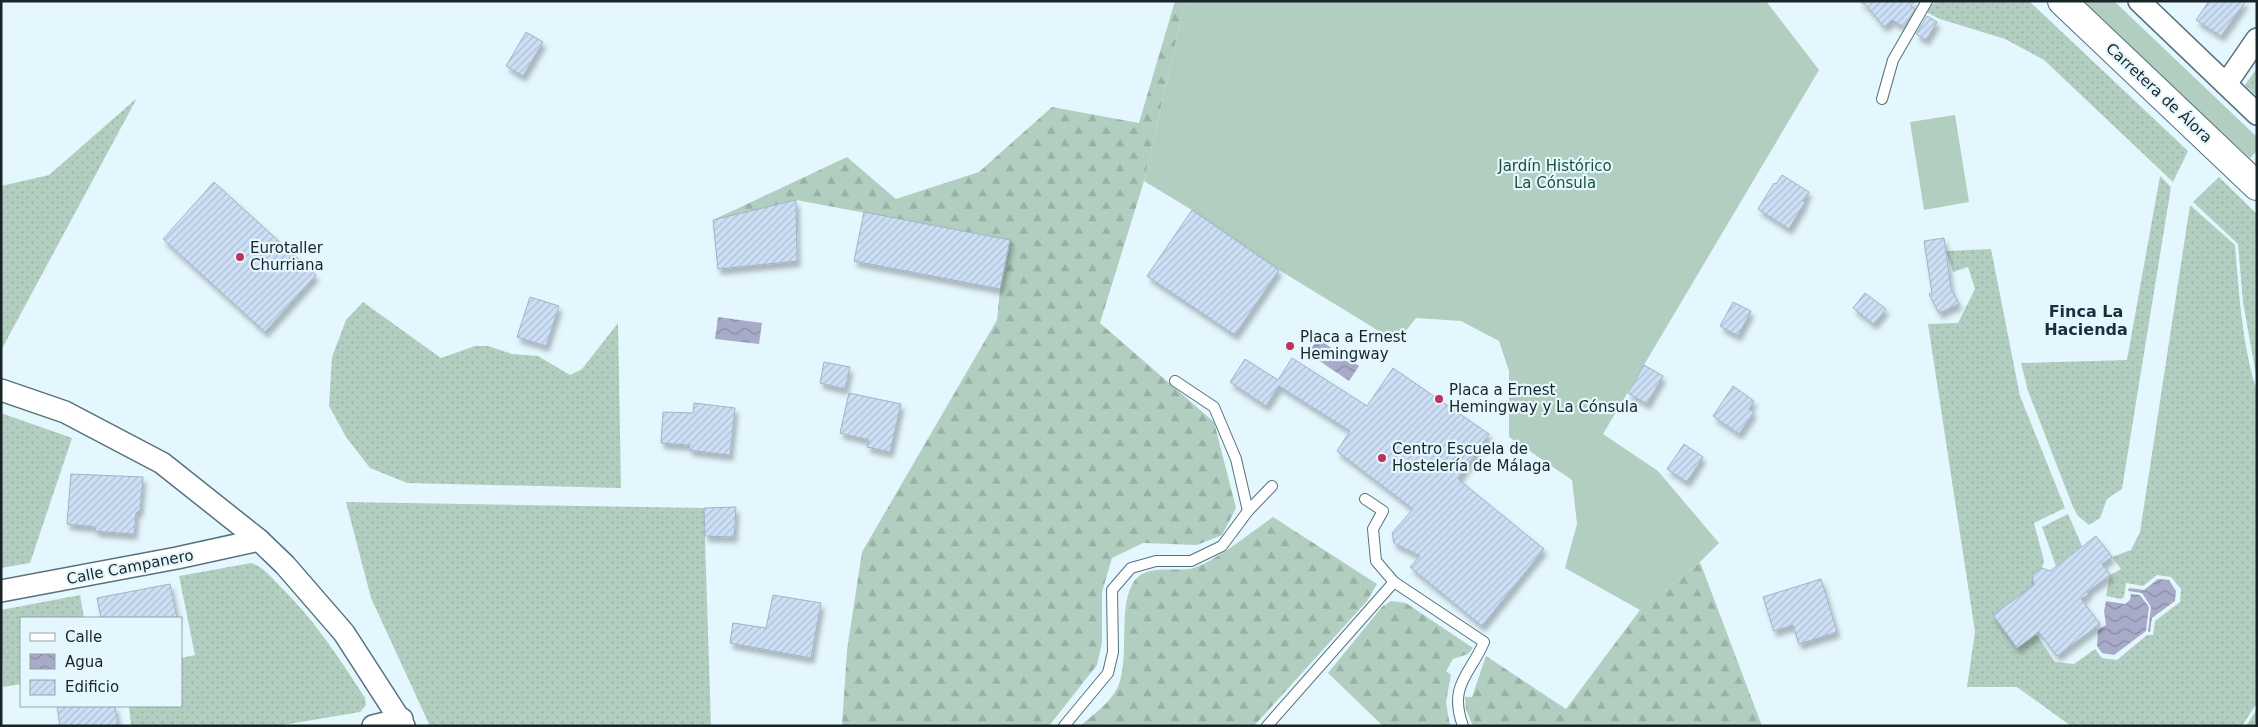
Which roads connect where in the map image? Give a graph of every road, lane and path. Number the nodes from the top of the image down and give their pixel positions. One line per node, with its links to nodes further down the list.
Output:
1 (1927, 1): 6 (lane)
2 (2062, 1): 8 (main road, Carretera de Álora)
3 (2139, 1): 5 (street)
4 (2257, 39): 5 (street)
5 (2226, 84): 7 (street)
6 (1882, 99)
7 (2257, 114)
8 (2257, 186)
9 (1176, 381): 13 (lane)
10 (1, 390): 14 (street)
11 (1272, 486): 13 (lane)
12 (1365, 499): 15 (lane)
13 (1248, 511): 19 (lane)
14 (259, 540): 16 (street, Calle Campanero); 17 (street)
15 (1394, 582): 20 (lane); 21 (lane)
16 (1, 591)
17 (403, 723): 18 (street)
18 (373, 726)
19 (1064, 726)
20 (1267, 726)
21 (1463, 726)

